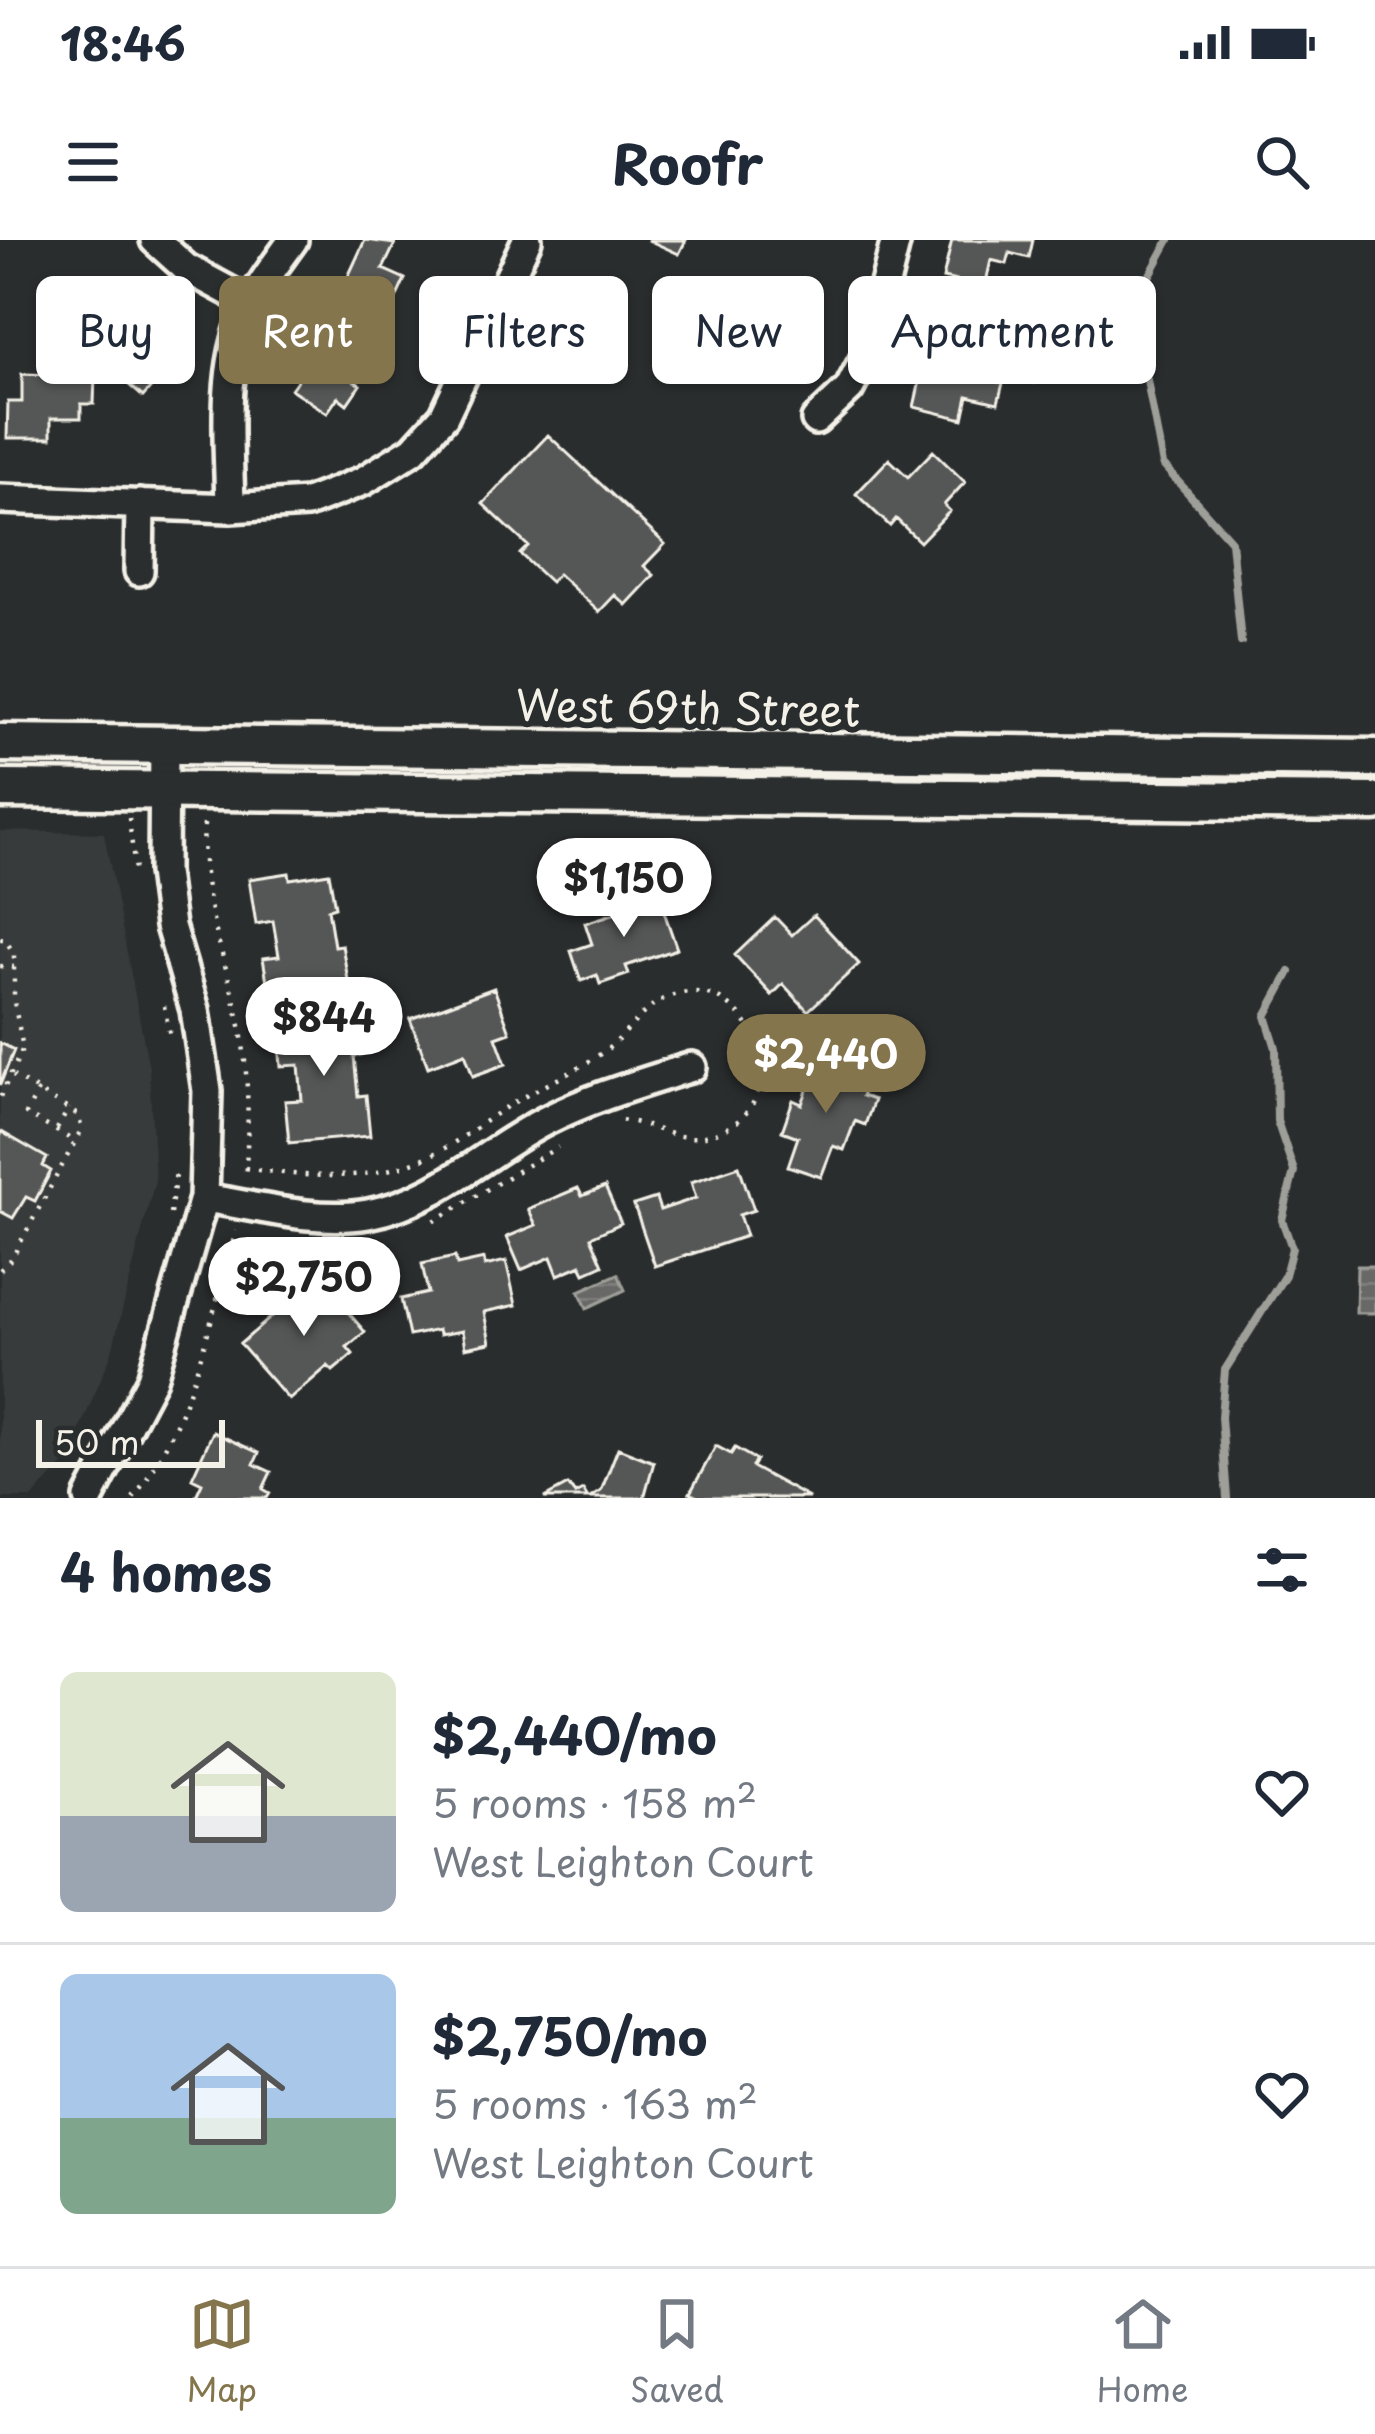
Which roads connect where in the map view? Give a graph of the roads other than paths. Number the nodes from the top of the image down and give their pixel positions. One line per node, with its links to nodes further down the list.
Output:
1 (154, 240): 6 (street)
2 (293, 240): 5 (street)
3 (527, 240): 11 (street)
4 (896, 240): 8 (street)
5 (269, 276)
6 (219, 286)
7 (229, 384): 11 (street)
8 (816, 420)
9 (0, 499): 10 (street)
10 (140, 504): 11 (street); 12 (street)
11 (230, 508)
12 (139, 572)
13 (0, 743): 14 (main road, West 69th Street)
14 (164, 745): 15 (main road, West 69th Street); 17 (street)
15 (1375, 758)
16 (0, 788): 17 (main road, West 69th Street)
17 (162, 790): 18 (main road, West 69th Street); 20 (street)
18 (1375, 802)
19 (692, 1067): 20 (street)
20 (204, 1198): 21 (street)
21 (89, 1498)

